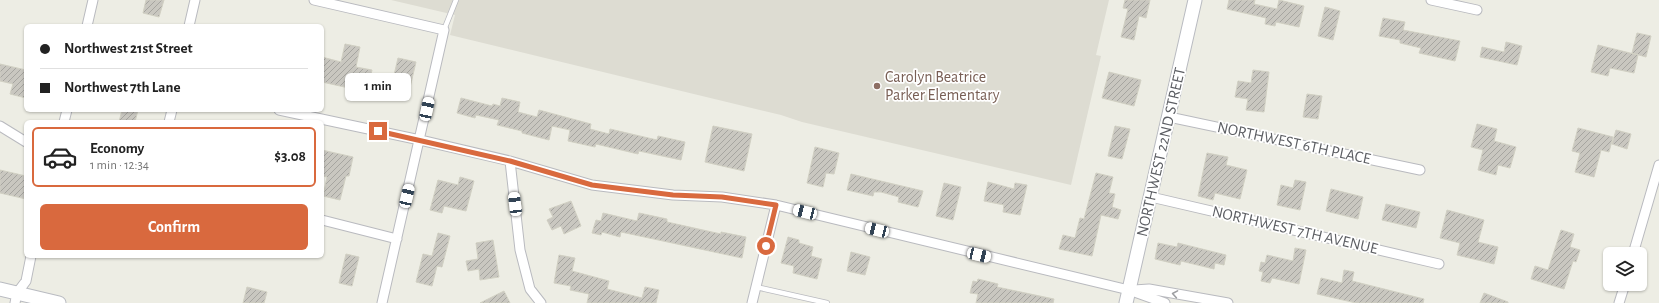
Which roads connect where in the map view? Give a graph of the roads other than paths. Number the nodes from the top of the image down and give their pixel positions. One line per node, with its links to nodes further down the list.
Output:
1 (93, 0): 9 (street)
2 (195, 0): 10 (street)
3 (314, 0): 7 (street)
4 (456, 0): 11 (lane)
5 (1195, 0): 13 (street, NORTHWEST 22ND STREET)
6 (1431, 0): 8 (street)
7 (331, 2): 11 (street)
8 (1477, 10)
9 (87, 24)
10 (189, 24)
11 (444, 30): 15 (street)
12 (288, 112): 15 (street)
13 (1169, 117): 19 (street, NORTHWEST 6TH PLACE); 20 (street, NORTHWEST 22ND STREET)
14 (0, 126): 16 (street)
15 (420, 140): 17 (street); 23 (street)
16 (24, 141)
17 (510, 161): 21 (street); 34 (street)
18 (1659, 165): 24 (street)
19 (1420, 170)
20 (1151, 197): 26 (street, NORTHWEST 7TH AVENUE); 30 (street, NORTHWEST 22ND STREET)
21 (776, 205): 27 (street); 30 (street)
22 (324, 220): 23 (street)
23 (397, 238): 33 (street)
24 (1635, 247)
25 (31, 258): 31 (street)
26 (1439, 264)
27 (756, 288): 35 (street); 36 (lane)
28 (0, 289): 31 (street)
29 (1622, 291): 39 (street)
30 (1127, 297): 37 (street); 38 (street, one-way to 30)
31 (16, 298): 32 (street)
32 (59, 303)
33 (382, 303)
34 (541, 303)
35 (752, 303)
36 (827, 303)
37 (1165, 303)
38 (1228, 303)
39 (1619, 303)

